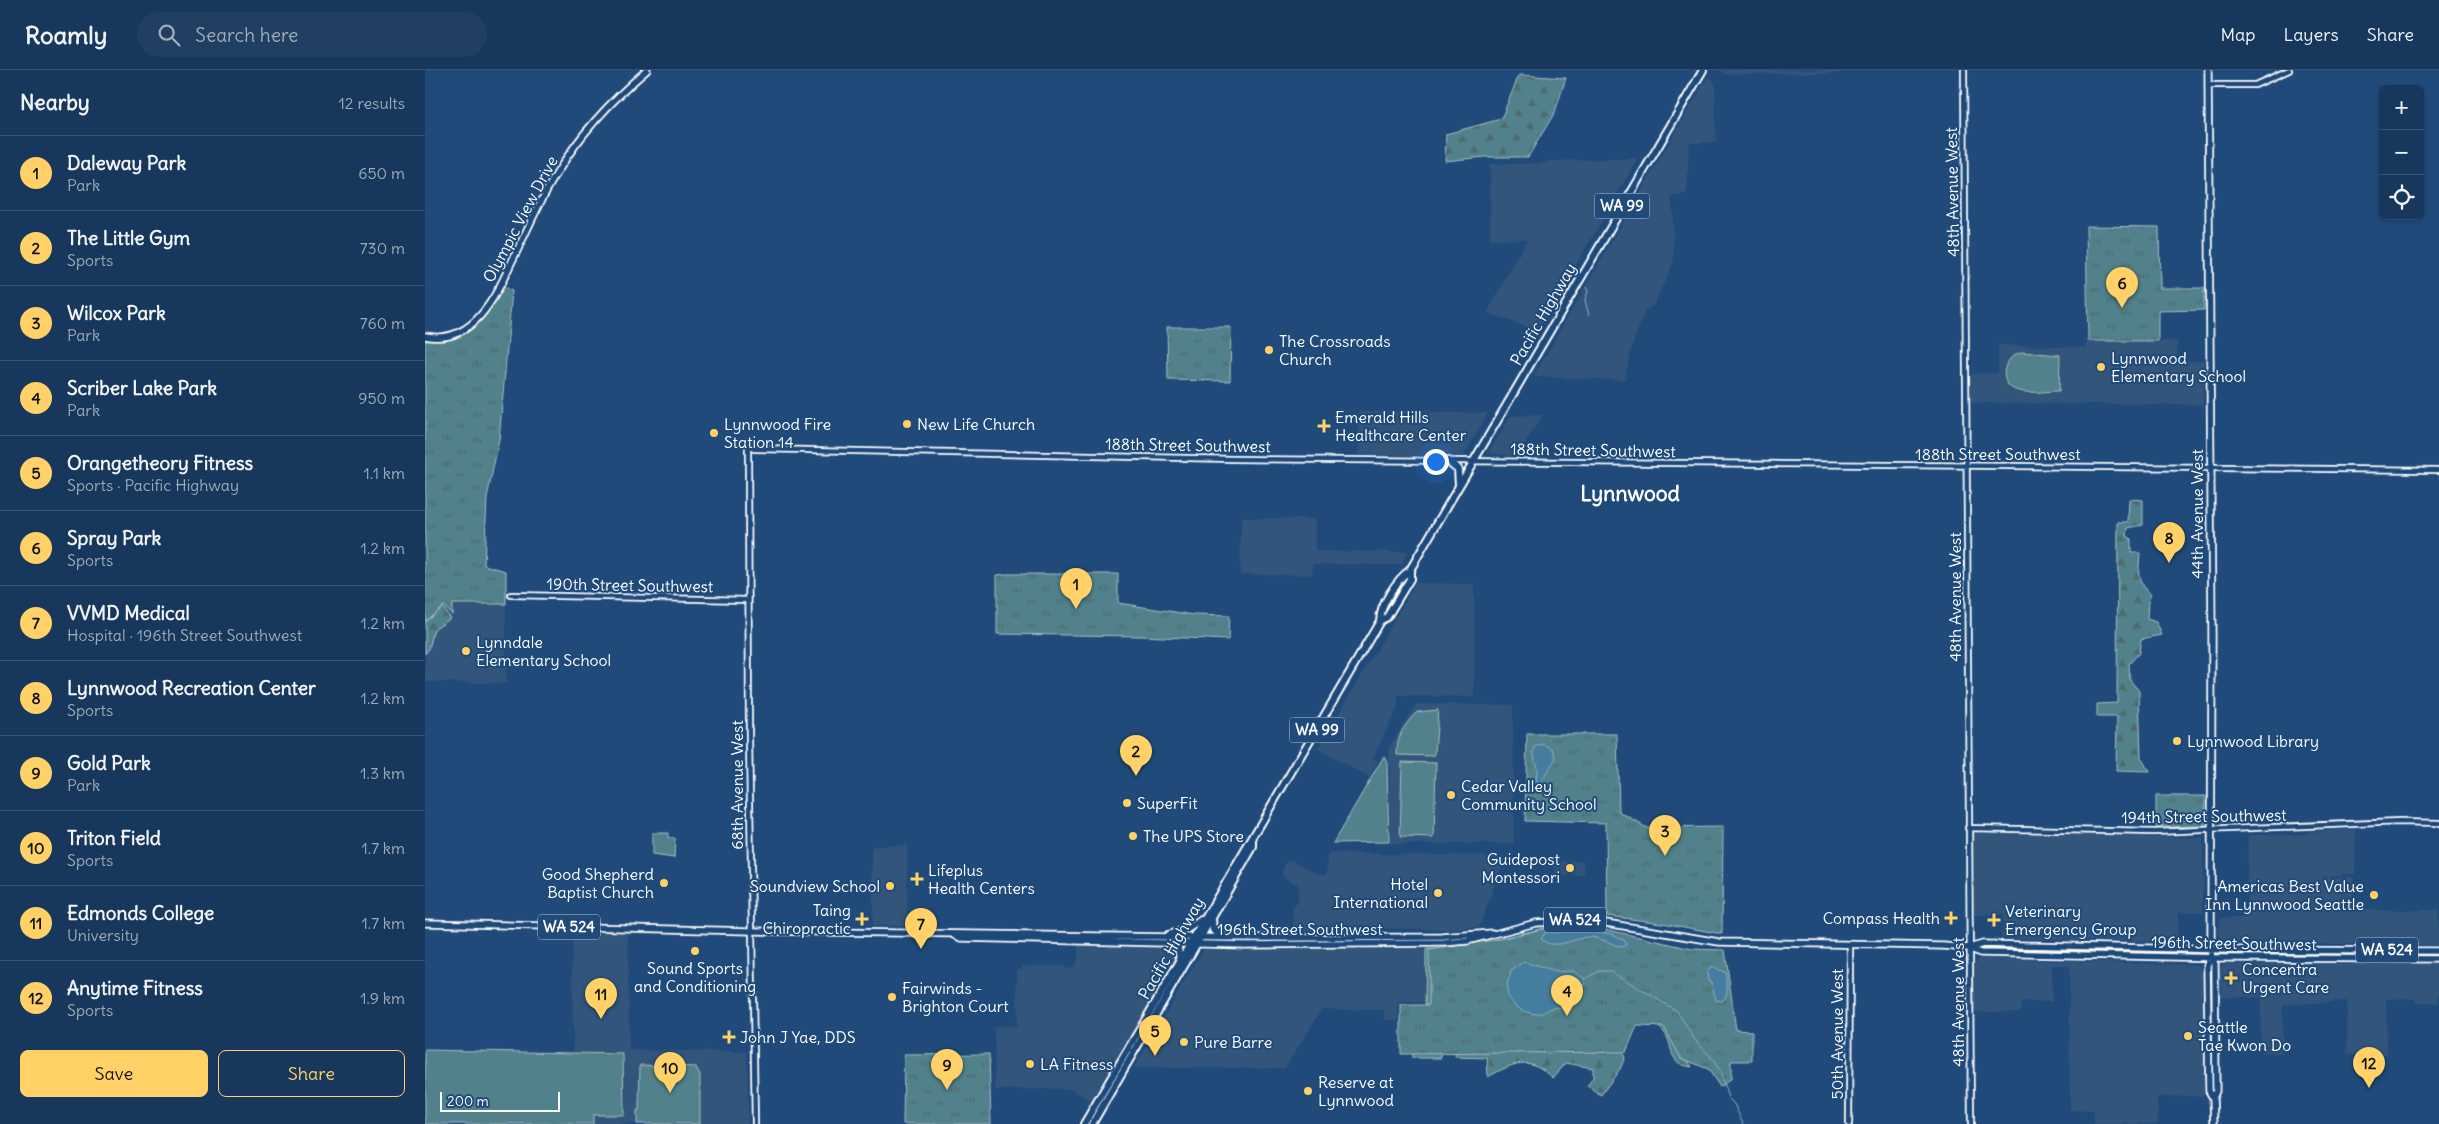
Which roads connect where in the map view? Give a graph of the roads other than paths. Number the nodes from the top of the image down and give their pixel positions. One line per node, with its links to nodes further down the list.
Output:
1 (647, 70): 7 (main road, Olympic View Drive)
2 (1964, 70): 11 (street, 48th Avenue West)
3 (2208, 70): 6 (main road, 44th Avenue West)
4 (2289, 70): 6 (street)
5 (1701, 71): 10 (highway, Pacific Highway / WA 99)
6 (2208, 85): 12 (main road, 44th Avenue West)
7 (425, 336)
8 (748, 446): 9 (street, 188th Street Southwest); 16 (street, 68th Avenue West)
9 (1448, 461): 10 (street, 188th Street Southwest); 14 (highway)
10 (1473, 461): 11 (street, 188th Street Southwest); 14 (highway, Pacific Highway / WA 99)
11 (1967, 466): 12 (street, 188th Street Southwest); 18 (street, 48th Avenue West)
12 (2211, 469): 13 (street, 188th Street Southwest); 19 (main road, 44th Avenue West)
13 (2439, 470)
14 (1458, 486): 20 (highway, Pacific Highway / WA 99)
15 (511, 595): 16 (street, 190th Street Southwest)
16 (748, 600): 22 (street, 68th Avenue West)
17 (2439, 823): 19 (street, 194th Street Southwest)
18 (1968, 828): 19 (street, 194th Street Southwest); 41 (street, 48th Avenue West)
19 (2212, 830): 42 (main road, 44th Avenue West)
20 (1209, 916): 29 (highway); 32 (highway); 33 (highway, Pacific Highway / WA 99)
21 (425, 923): 22 (main road, 196th Street Southwest / WA 524)
22 (751, 931): 25 (main road, 196th Street Southwest / WA 524); 50 (street, 68th Avenue West)
23 (1484, 932): 24 (main road, 196th Street Southwest / WA 524); 30 (main road, 196th Street Southwest / WA 524); 37 (main road)
24 (1499, 933): 37 (main road, 196th Street Southwest); 40 (main road, 196th Street Southwest / WA 524)
25 (952, 934): 26 (main road, 196th Street Southwest / WA 524); 34 (main road, 196th Street Southwest)
26 (1062, 934): 27 (main road, 196th Street Southwest / WA 524); 34 (main road)
27 (1085, 934): 28 (main road, 196th Street Southwest / WA 524); 35 (main road)
28 (1139, 935): 32 (main road, 196th Street Southwest / WA 524); 36 (main road)
29 (1223, 937): 31 (main road, 196th Street Southwest / WA 524); 33 (main road, 196th Street Southwest / WA 524)
30 (1324, 937): 31 (main road, 196th Street Southwest / WA 524); 38 (main road)
31 (1281, 938): 39 (main road)
32 (1168, 939): 33 (main road, 196th Street Southwest / WA 524); 36 (main road, 196th Street Southwest); 45 (highway)
33 (1196, 939): 39 (main road, 196th Street Southwest); 45 (highway, Pacific Highway / WA 99); 52 (highway, Pacific Highway / WA 99)
34 (1055, 940): 35 (main road, 196th Street Southwest)
35 (1081, 940): 36 (main road, 196th Street Southwest)
36 (1126, 941)
37 (1467, 941): 38 (main road, 196th Street Southwest)
38 (1316, 943): 39 (main road, 196th Street Southwest)
39 (1272, 944)
40 (1850, 945): 41 (main road, 196th Street Southwest / WA 524); 53 (street, 50th Avenue West)
41 (1969, 948): 42 (main road, 196th Street Southwest / WA 524); 44 (main road, 196th Street Southwest); 54 (street, 48th Avenue West)
42 (2211, 949): 43 (main road, 196th Street Southwest / WA 524); 44 (main road, 44th Avenue West)
43 (2439, 951)
44 (2211, 958): 46 (main road, 196th Street Southwest / WA 524); 47 (main road, 44th Avenue West); 48 (main road, 44th Avenue West)
45 (1180, 959): 51 (highway, Pacific Highway / WA 99)
46 (2439, 959)
47 (2208, 1038): 48 (main road); 49 (main road, 44th Avenue West)
48 (2217, 1058): 49 (main road, 44th Avenue West)
49 (2214, 1096): 55 (main road, 44th Avenue West)
50 (755, 1124)
51 (1084, 1124)
52 (1092, 1124)
53 (1849, 1124)
54 (1971, 1124)
55 (2214, 1124)

